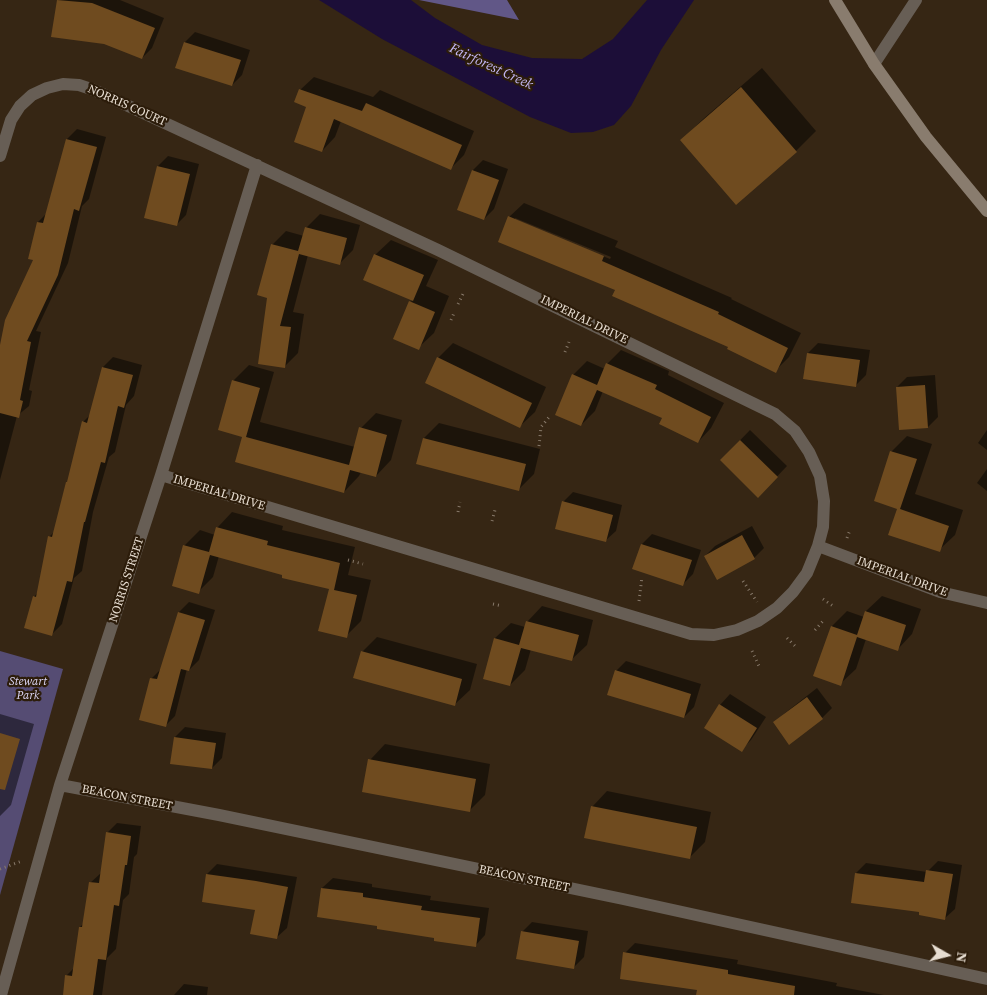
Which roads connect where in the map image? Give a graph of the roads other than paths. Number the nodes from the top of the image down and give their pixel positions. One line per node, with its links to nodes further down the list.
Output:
1 (836, 0): 3 (main road)
2 (916, 0): 3 (street)
3 (874, 64): 6 (main road)
4 (0, 156): 5 (street, NORRIS COURT)
5 (257, 165): 7 (street, NORRIS STREET); 8 (street, IMPERIAL DRIVE)
6 (987, 211)
7 (161, 475): 8 (street, IMPERIAL DRIVE); 10 (street, NORRIS STREET)
8 (818, 546): 9 (street, IMPERIAL DRIVE)
9 (987, 603)
10 (60, 785): 11 (street, BEACON STREET); 12 (street, NORRIS STREET)
11 (987, 979)
12 (2, 995)

